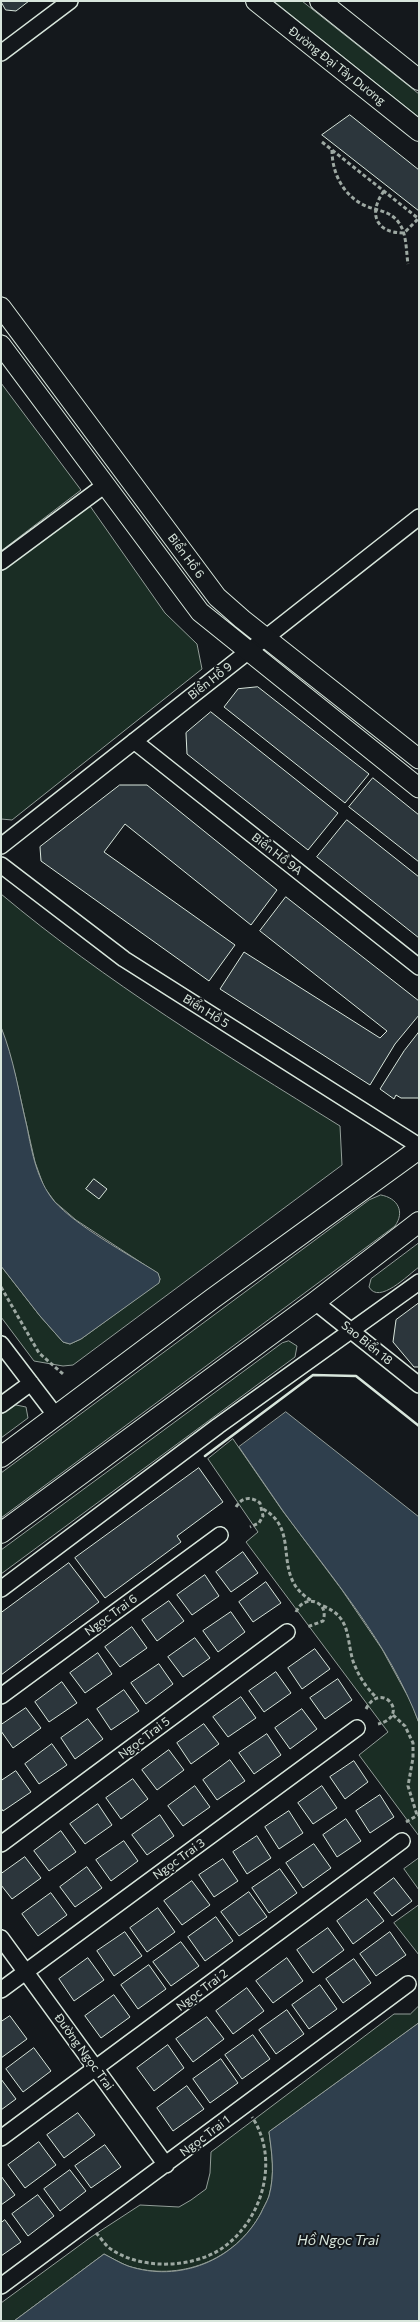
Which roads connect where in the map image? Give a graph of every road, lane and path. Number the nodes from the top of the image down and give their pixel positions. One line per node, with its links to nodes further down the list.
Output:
1 (70, 1): 4 (street)
2 (256, 1): 6 (main road, Đường Đại Tây Dương)
3 (320, 1): 5 (main road)
4 (3, 48)
5 (419, 80)
6 (419, 131)
7 (322, 142): 8 (path)
8 (332, 150): 9 (path); 10 (path)
9 (384, 191): 10 (path); 11 (path)
10 (375, 208): 12 (path); 12 (path)
11 (418, 219): 12 (path)
12 (404, 233): 13 (path)
13 (408, 264)
14 (1, 307): 19 (street, Biển Hồ 6)
15 (1, 345): 16 (street, Biển Hồ 6)
16 (105, 485): 18 (street); 20 (street, Biển Hồ 6)
17 (419, 517): 19 (street, Biển Hồ 9)
18 (1, 562)
19 (266, 638): 20 (street, Biển Hồ 9); 22 (street, Biển Hồ 6)
20 (248, 652): 21 (street, Biển Hồ 9); 23 (street, Biển Hồ 6)
21 (134, 741): 24 (street, Biển Hồ 9); 26 (street, Biển Hồ 9A)
22 (419, 760)
23 (419, 788)
24 (1, 846)
25 (1, 865): 27 (street, Biển Hồ 5)
26 (419, 966)
27 (419, 1148): 38 (main road)
28 (419, 1222): 31 (main road)
29 (419, 1282): 32 (street)
30 (1, 1288): 34 (path)
31 (315, 1302): 32 (street, Sao Biển 18); 43 (main road)
32 (352, 1332): 36 (street, Sao Biển 18); 45 (street)
33 (1, 1344): 35 (street)
34 (62, 1374)
35 (31, 1383): 37 (street); 38 (street)
36 (419, 1385)
37 (1, 1405)
38 (56, 1416): 39 (main road)
39 (1, 1456)
40 (236, 1507): 41 (path)
41 (263, 1509): 42 (path); 46 (path)
42 (250, 1527)
43 (1, 1533)
44 (220, 1534): 51 (street, Ngọc Trai 6)
45 (1, 1589)
46 (312, 1600): 47 (path); 48 (path)
47 (322, 1606): 49 (path); 52 (path)
48 (296, 1612)
49 (307, 1627)
50 (287, 1632): 60 (street, Ngọc Trai 5)
51 (1, 1696)
52 (377, 1698): 53 (path); 54 (path)
53 (366, 1709)
54 (393, 1715): 55 (path); 57 (path)
55 (378, 1724)
56 (357, 1728): 62 (street, Ngọc Trai 3)
57 (418, 1815): 58 (path)
58 (406, 1822)
59 (402, 1841): 65 (street, Ngọc Trai 2)
60 (1, 1844)
61 (1, 1938): 62 (street, Đường Ngọc Trai)
62 (26, 1972): 64 (street, Ngọc Trai 3); 65 (street, Đường Ngọc Trai)
63 (408, 1984): 68 (street, Ngọc Trai 1)
64 (1, 1990)
65 (96, 2068): 67 (street, Ngọc Trai 2); 68 (street, Đường Ngọc Trai)
66 (252, 2117): 69 (path)
67 (1, 2138)
68 (166, 2165): 70 (street, Ngọc Trai 1)
69 (96, 2232)
70 (1, 2286)

